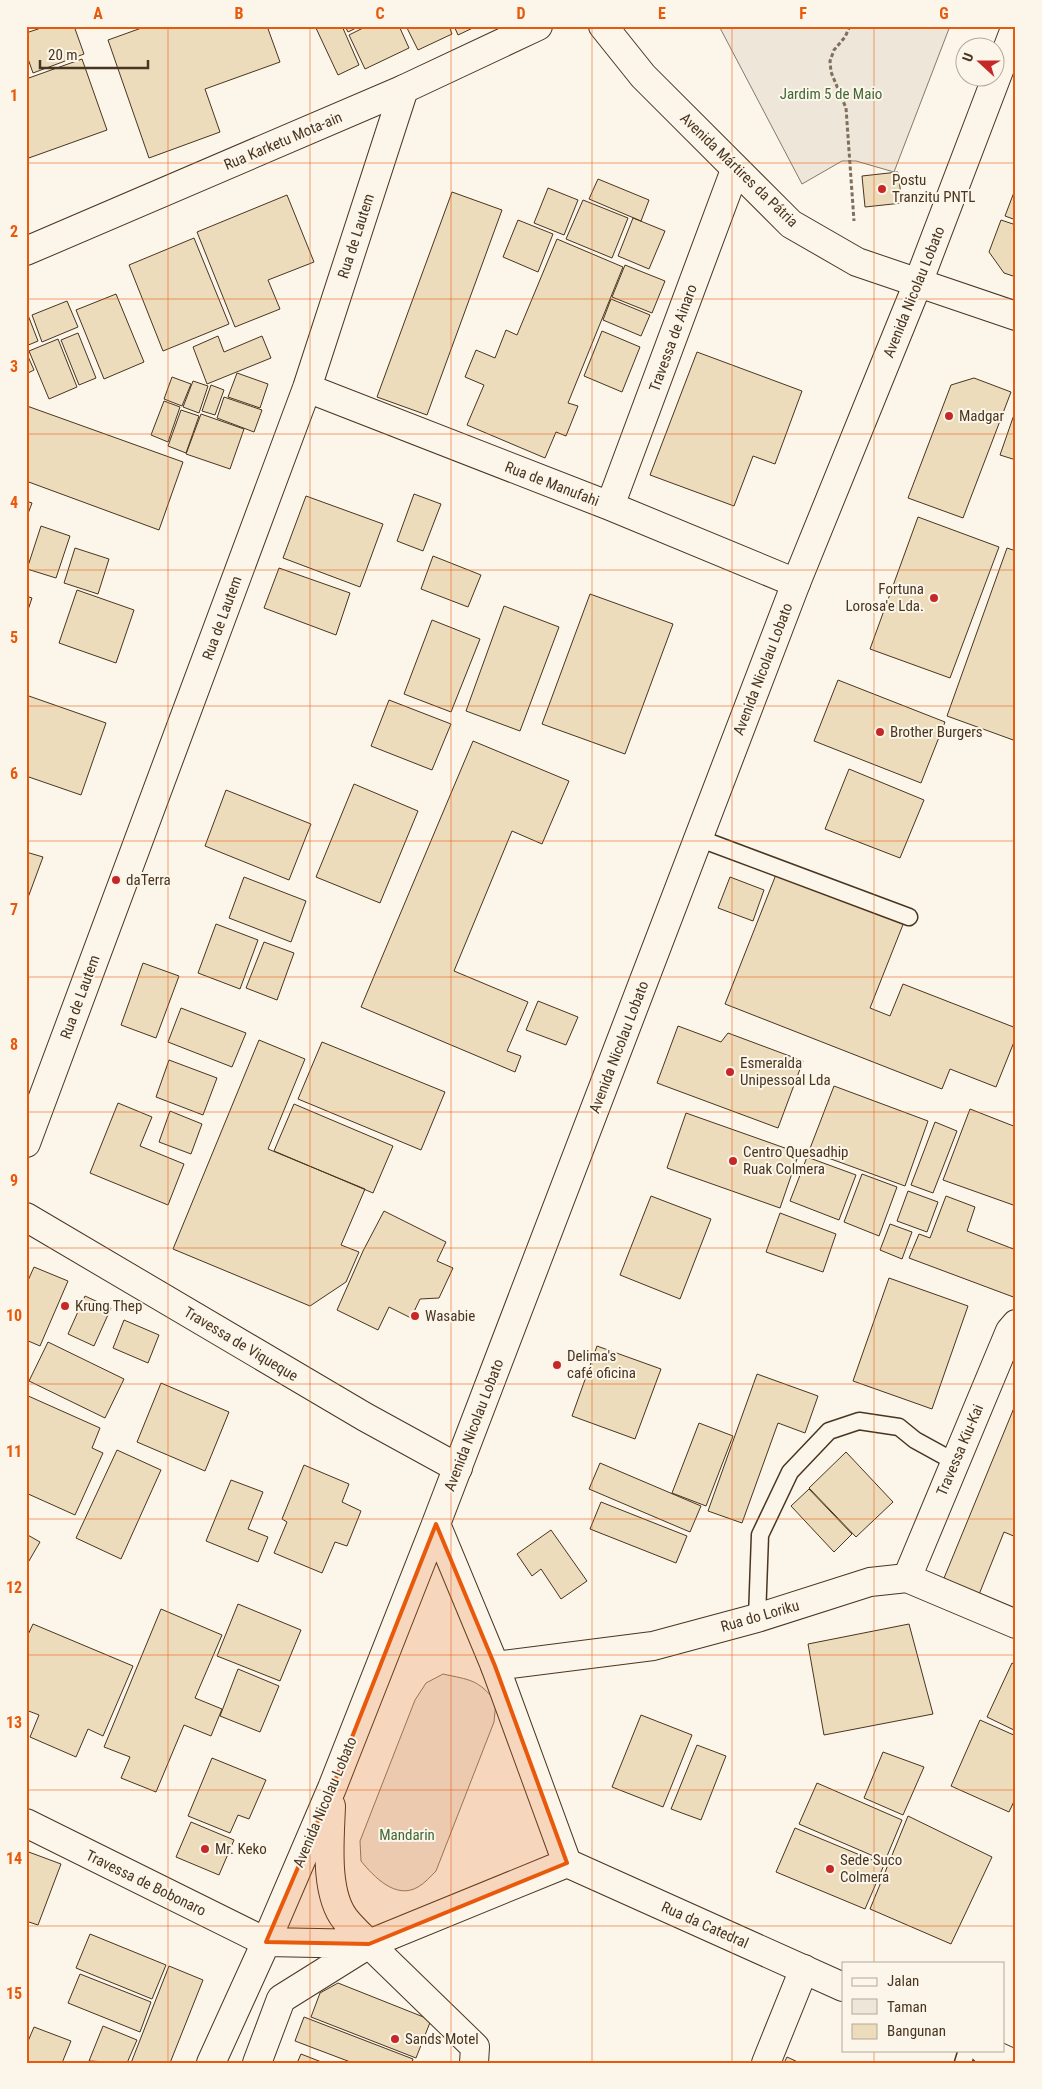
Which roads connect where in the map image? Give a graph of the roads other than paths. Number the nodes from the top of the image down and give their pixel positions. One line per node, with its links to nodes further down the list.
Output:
1 (538, 26): 4 (street, Rua Karketu Mota-ain)
2 (603, 26): 5 (street, Avenida Mártires da Pátria)
3 (1016, 26): 7 (street, Avenida Nicolau Lobato)
4 (404, 89): 6 (street, Rua Karketu Mota-ain); 9 (street, Rua de Lautem)
5 (735, 170): 7 (street, Avenida Mártires da Pátria); 10 (street, Travessa de Ainaro)
6 (26, 251)
7 (918, 284): 8 (street, Avenida Mártires da Pátria); 11 (street, Avenida Nicolau Lobato)
8 (1016, 316)
9 (307, 388): 10 (street, Rua de Manufahi); 14 (street, Rua de Lautem)
10 (610, 506): 11 (street, Rua de Manufahi)
11 (796, 583): 12 (street, Avenida Nicolau Lobato)
12 (698, 838): 13 (lane); 18 (street, Avenida Nicolau Lobato)
13 (909, 917)
14 (26, 1142)
15 (26, 1217): 18 (street, Travessa de Viqueque)
16 (1016, 1324): 17 (street, Travessa Kiu-Kai)
17 (955, 1462): 20 (street, Travessa Kiu-Kai); 21 (lane)
18 (458, 1468): 19 (street, Avenida Nicolau Lobato)
19 (436, 1524): 23 (street); 24 (street, Avenida Nicolau Lobato)
20 (907, 1578): 21 (street, Rua do Loriku); 22 (street, Rua do Loriku)
21 (757, 1618): 23 (street, Rua do Loriku)
22 (1016, 1624)
23 (495, 1666): 26 (street)
24 (332, 1788): 27 (street, Avenida Nicolau Lobato); 28 (street)
25 (26, 1823): 27 (street, Travessa de Bobonaro)
26 (567, 1863): 28 (street); 29 (street, Rua da Catedral)
27 (266, 1942): 28 (street); 32 (street, Avenida Nicolau Lobato)
28 (369, 1944): 33 (street); 34 (street)
29 (804, 1970): 30 (street, Rua da Catedral); 35 (street)
30 (842, 1987)
31 (988, 2052): 36 (street)
32 (211, 2063)
33 (256, 2063)
34 (474, 2063)
35 (766, 2063)
36 (1012, 2063)

